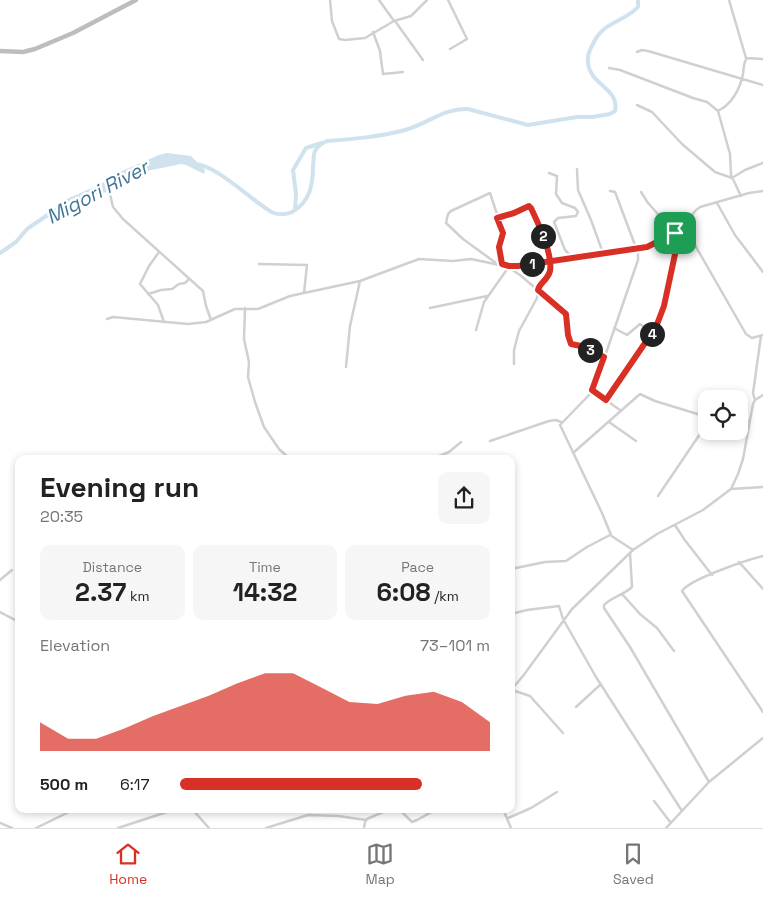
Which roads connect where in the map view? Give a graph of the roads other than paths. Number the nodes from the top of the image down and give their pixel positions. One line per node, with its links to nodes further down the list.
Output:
1 (136, 0): 10 (street)
2 (330, 0): 8 (street)
3 (379, 0): 7 (street)
4 (427, 0): 7 (street)
5 (448, 0): 9 (street)
6 (729, 0): 12 (street)
7 (394, 20): 8 (street); 14 (street)
8 (373, 32): 16 (street)
9 (450, 49)
10 (0, 51)
11 (637, 52): 17 (street)
12 (747, 58): 13 (street); 17 (street)
13 (763, 59)
14 (423, 60)
15 (609, 68): 20 (street)
16 (403, 72)
17 (742, 79): 18 (street); 20 (street)
18 (763, 85)
19 (637, 105): 24 (street)
20 (718, 111): 24 (street)
21 (763, 163): 24 (street)
22 (577, 169): 36 (street)
23 (549, 173): 37 (street)
24 (732, 178): 29 (street)
25 (610, 191): 34 (street)
26 (763, 191): 29 (street)
27 (641, 192): 33 (street)
28 (110, 194): 35 (street)
29 (741, 196): 30 (street)
30 (717, 202): 32 (street); 42 (street)
31 (497, 218): 38 (street); 39 (street); 41 (street)
32 (684, 226): 33 (street); 59 (street)
33 (676, 232): 34 (street); 58 (street)
34 (636, 248): 36 (street); 56 (street)
35 (159, 252): 43 (street); 47 (street)
36 (603, 253): 37 (street)
37 (572, 257): 38 (street)
38 (550, 261): 41 (street); 45 (street)
39 (496, 263): 41 (street); 44 (street)
40 (259, 264): 46 (street)
41 (505, 266): 45 (street); 48 (street)
42 (763, 272)
43 (189, 279): 47 (street); 54 (street)
44 (360, 281): 46 (street); 62 (street)
45 (538, 290): 60 (street); 61 (street)
46 (304, 293): 51 (street)
47 (148, 294): 55 (street)
48 (487, 296): 50 (street); 57 (street)
49 (245, 308): 51 (street); 52 (street); 54 (street)
50 (430, 308)
51 (254, 310): 52 (street)
52 (245, 316): 77 (street)
53 (107, 319): 55 (street)
54 (211, 320): 55 (street)
55 (164, 322)
56 (614, 328): 58 (street); 60 (street)
57 (476, 330)
58 (652, 333): 65 (street)
59 (762, 336): 66 (street)
60 (604, 357): 63 (street)
61 (514, 364)
62 (346, 367)
63 (593, 391): 65 (street); 70 (street)
64 (763, 396): 66 (street)
65 (606, 400): 67 (street)
66 (755, 400): 69 (street)
67 (620, 411): 68 (street); 71 (street)
68 (698, 414)
69 (750, 421): 80 (street)
70 (561, 422): 73 (street); 76 (street)
71 (609, 422): 74 (street); 76 (street)
72 (698, 437): 81 (street)
73 (490, 441)
74 (636, 441)
75 (461, 442): 78 (street)
76 (573, 453): 83 (street)
77 (285, 455)
78 (442, 455)
79 (763, 487): 80 (street)
80 (731, 489): 82 (street)
81 (658, 496)
82 (675, 525): 84 (street); 90 (street)
83 (611, 535): 84 (street); 88 (street)
84 (633, 550): 85 (street)
85 (630, 553): 93 (street); 96 (street)
86 (763, 556): 87 (street)
87 (739, 562): 90 (street); 92 (street)
88 (515, 568)
89 (12, 570): 91 (street)
90 (712, 575): 103 (street)
91 (0, 580)
92 (763, 589)
93 (622, 594): 98 (street); 106 (street)
94 (0, 612): 97 (street)
95 (515, 613): 96 (street)
96 (564, 619): 99 (street); 100 (street)
97 (15, 620)
98 (674, 651)
99 (601, 684): 102 (street); 109 (street)
100 (515, 686)
101 (515, 691): 104 (street)
102 (576, 707)
103 (763, 712)
104 (563, 733)
105 (763, 738): 106 (street)
106 (709, 782): 109 (street)
107 (558, 792): 117 (street)
108 (654, 801): 119 (street)
109 (682, 811): 119 (street)
110 (67, 813): 122 (street)
111 (164, 813): 123 (street)
112 (196, 813): 124 (street)
113 (381, 813): 118 (street)
114 (403, 813): 115 (street)
115 (430, 813)
116 (505, 813): 117 (street)
117 (508, 818): 127 (street)
118 (366, 820): 125 (street); 126 (street)
119 (671, 822): 128 (street)
120 (0, 823): 121 (street)
121 (12, 828)
122 (36, 828)
123 (118, 828)
124 (209, 828)
125 (266, 828)
126 (364, 828)
127 (511, 828)
128 (666, 828)

